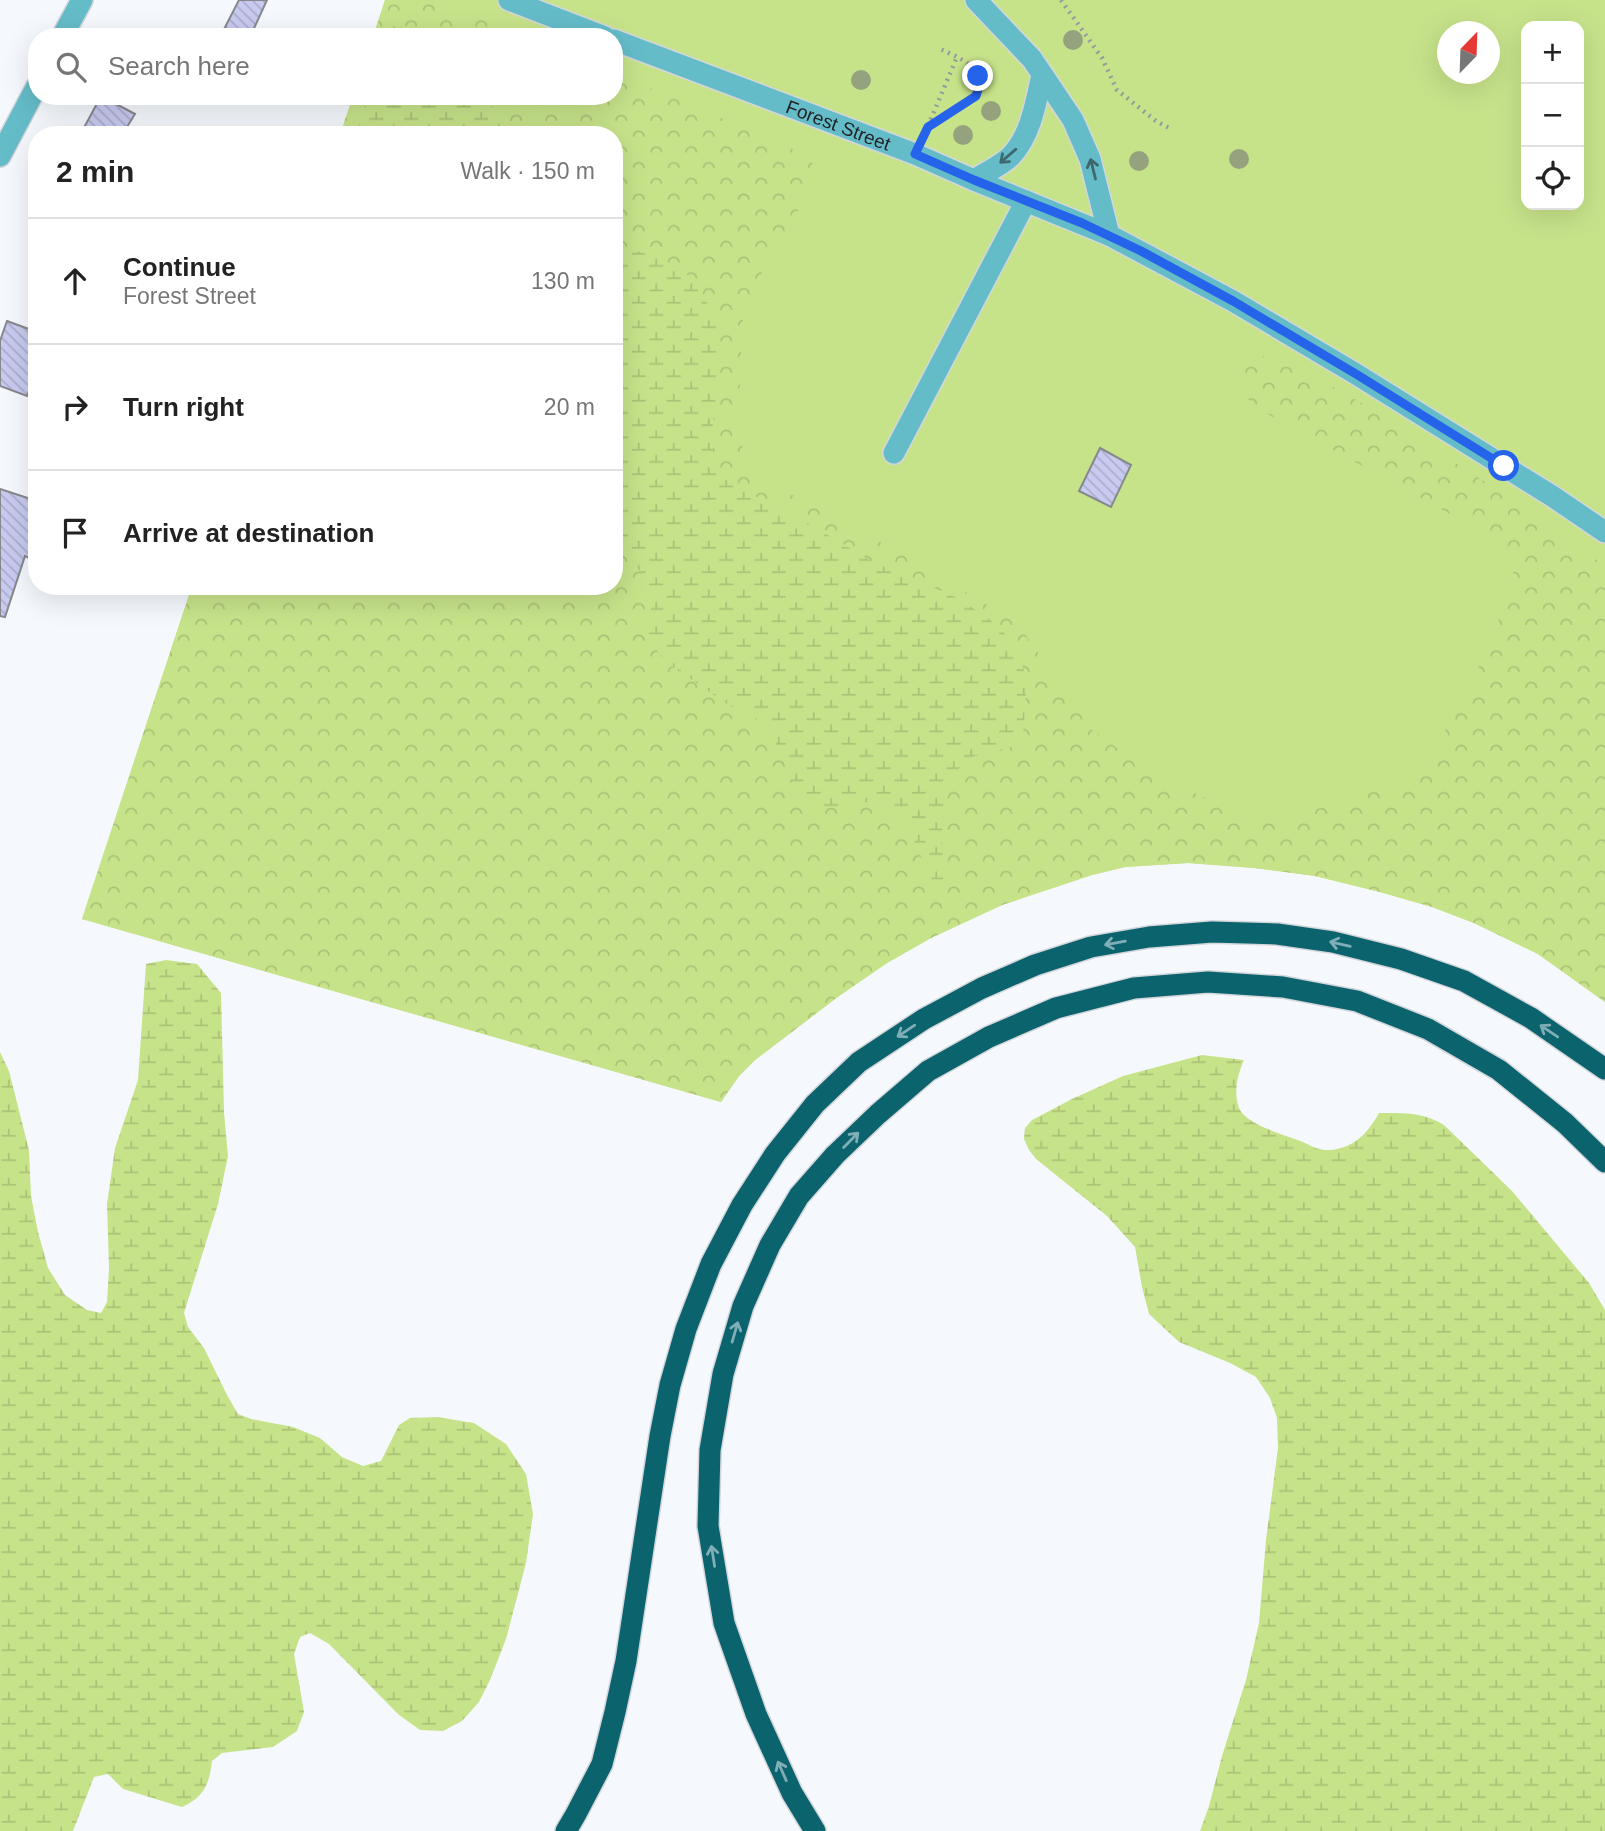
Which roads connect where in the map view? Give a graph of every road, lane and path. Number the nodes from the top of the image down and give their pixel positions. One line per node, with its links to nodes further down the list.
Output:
1 (82, 0): 5 (street)
2 (509, 0): 6 (street)
3 (976, 0): 10 (street)
4 (1061, 0): 13 (path)
5 (67, 28)
6 (582, 28)
7 (623, 43): 14 (street, Forest Street)
8 (940, 49): 9 (path)
9 (957, 56): 12 (path); 12 (path)
10 (1042, 75): 16 (street, one-way to 16); 18 (street, one-way to 10)
11 (28, 103): 15 (street)
12 (928, 127): 14 (path)
13 (1171, 130)
14 (915, 154): 16 (street, Forest Street)
15 (0, 156)
16 (974, 180): 17 (street, Forest Street)
17 (1026, 201): 18 (street, Forest Street); 19 (street)
18 (1109, 235): 20 (street, Forest Street)
19 (894, 453)
20 (1605, 532)
21 (1605, 1069): 23 (highway, one-way to 23)
22 (1605, 1162): 24 (highway, one-way to 22)
23 (566, 1831)
24 (815, 1831)

